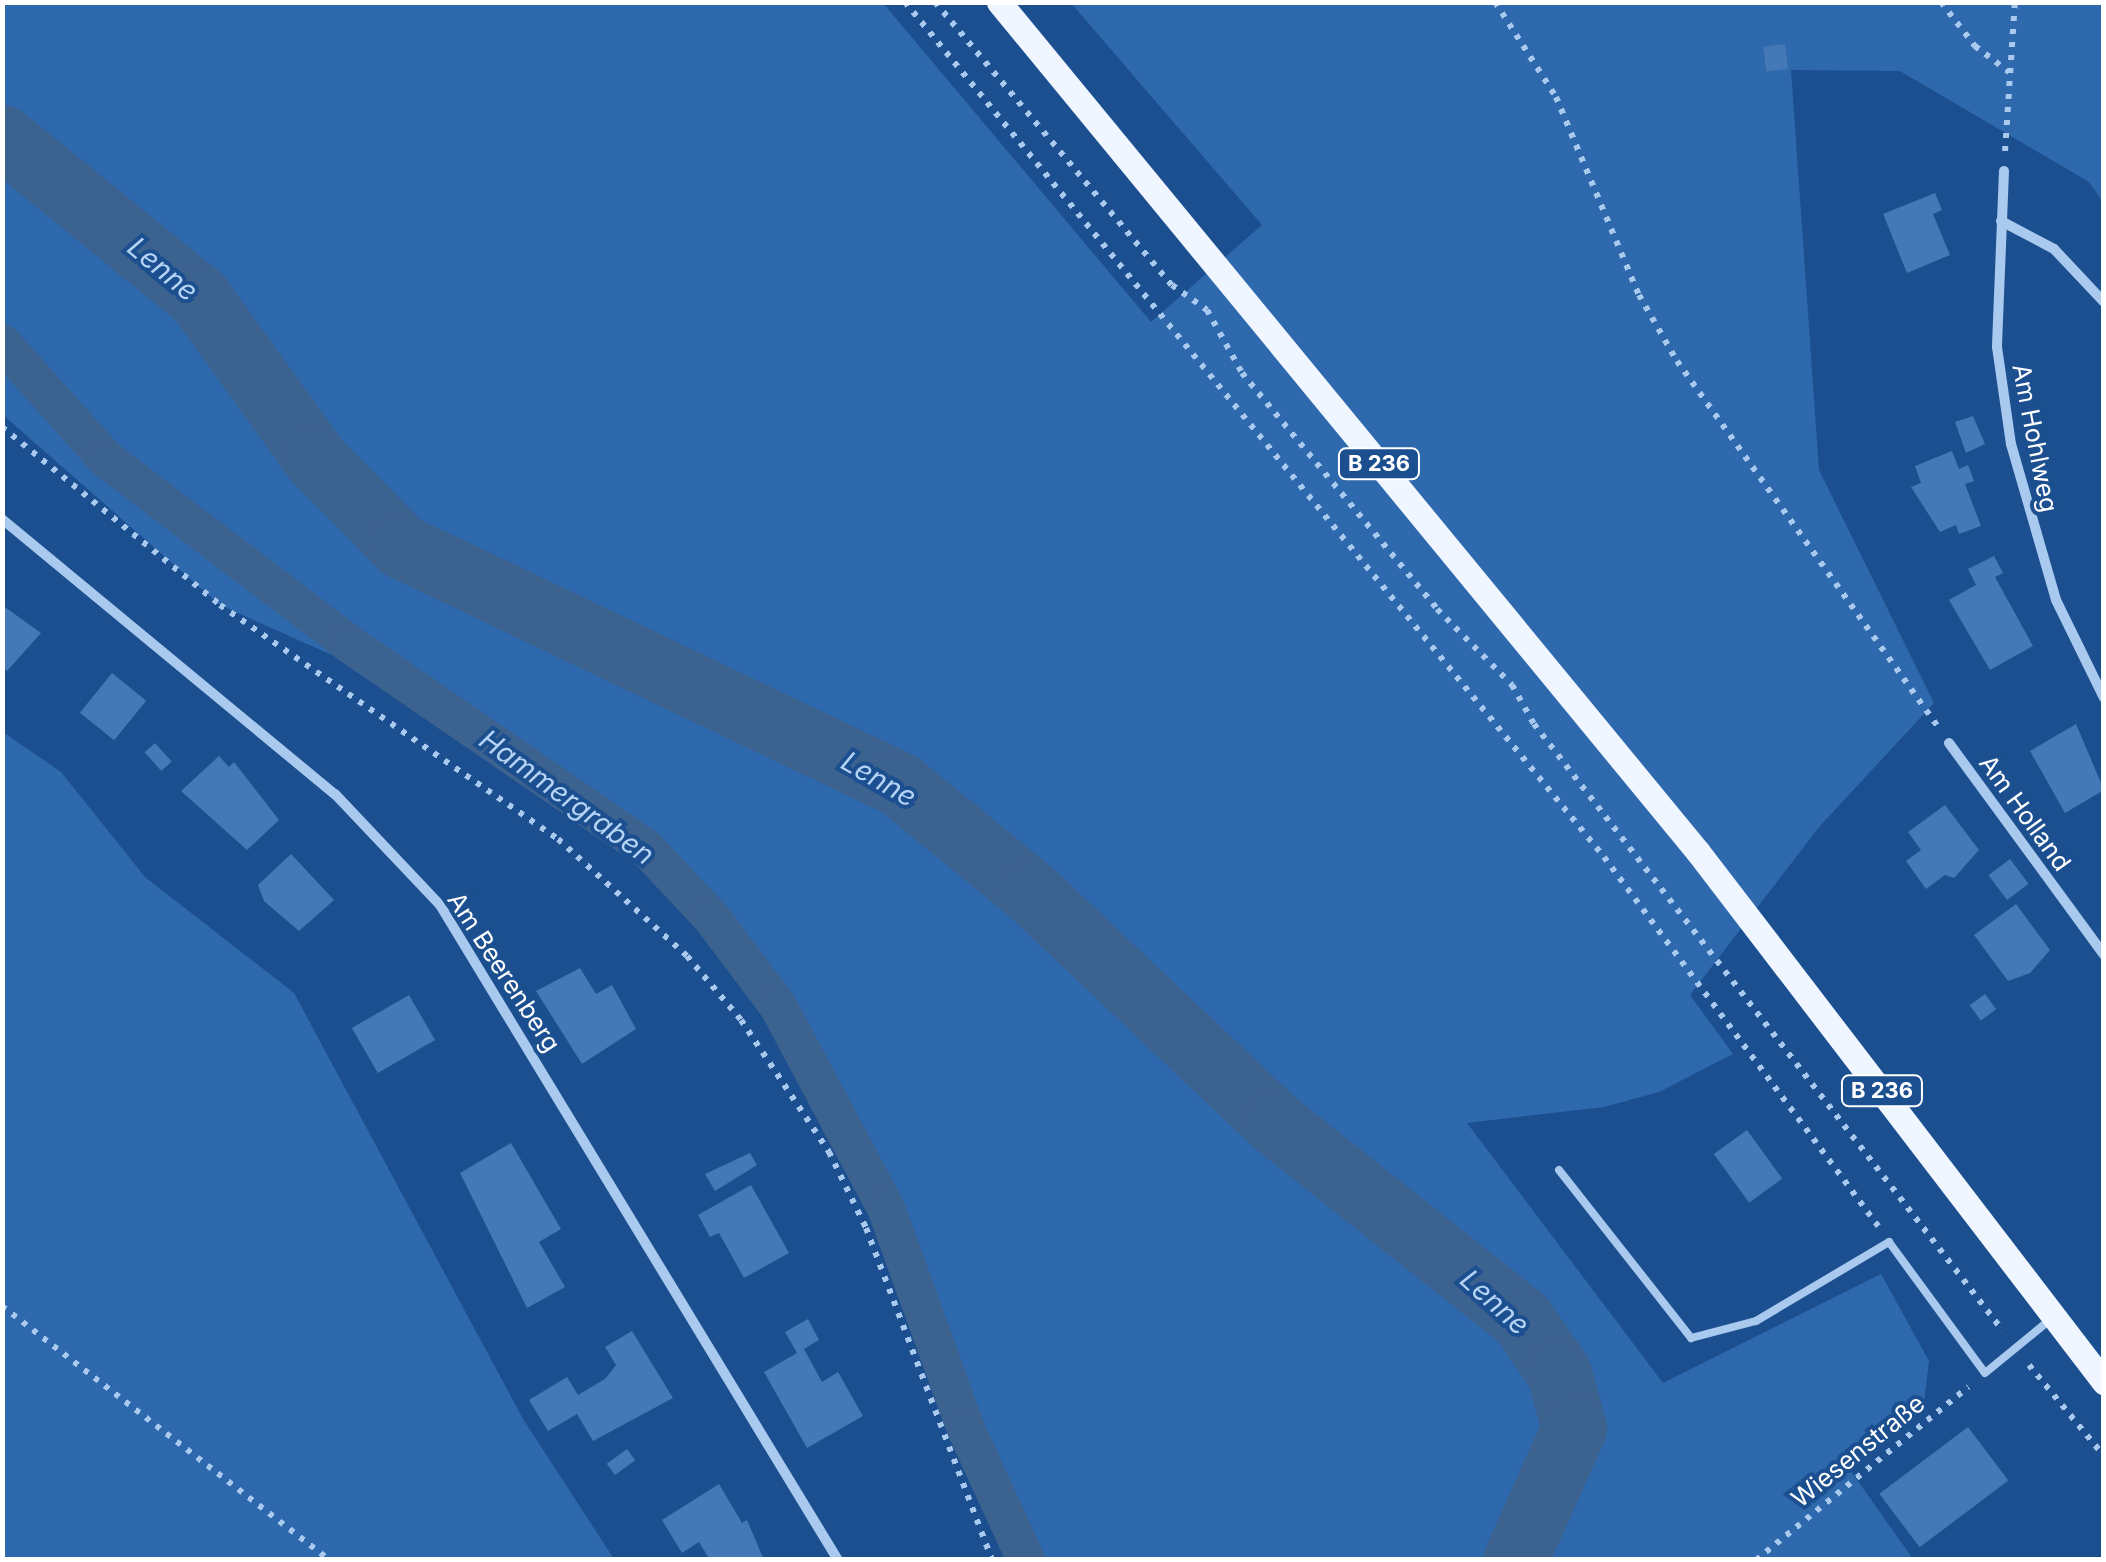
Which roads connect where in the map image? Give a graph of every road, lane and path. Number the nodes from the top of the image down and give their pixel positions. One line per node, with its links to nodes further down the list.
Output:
1 (905, 2): 17 (path)
2 (936, 2): 20 (path)
3 (1000, 2): 19 (main road, B 236)
4 (1495, 2): 14 (path)
5 (1941, 2): 7 (path)
6 (2014, 2): 7 (path)
7 (2010, 72): 8 (path)
8 (2004, 171): 9 (street, Am Hohlweg)
9 (2002, 221): 10 (street); 13 (street, Am Hohlweg)
10 (2104, 302)
11 (2, 427): 27 (path)
12 (2, 519): 26 (street, Am Beerenberg)
13 (2104, 698)
14 (1949, 743): 15 (street, Am Holland)
15 (2104, 955)
16 (1559, 1170): 17 (lane)
17 (1890, 1242): 22 (lane)
18 (2, 1306): 25 (path)
19 (2054, 1317): 22 (lane); 23 (main road, B 236)
20 (1997, 1323)
21 (2029, 1364): 24 (path)
22 (1985, 1373): 28 (path, Wiesenstraße)
23 (2104, 1382)
24 (2104, 1456)
25 (330, 1560)
26 (838, 1560)
27 (992, 1560)
28 (1756, 1560)

